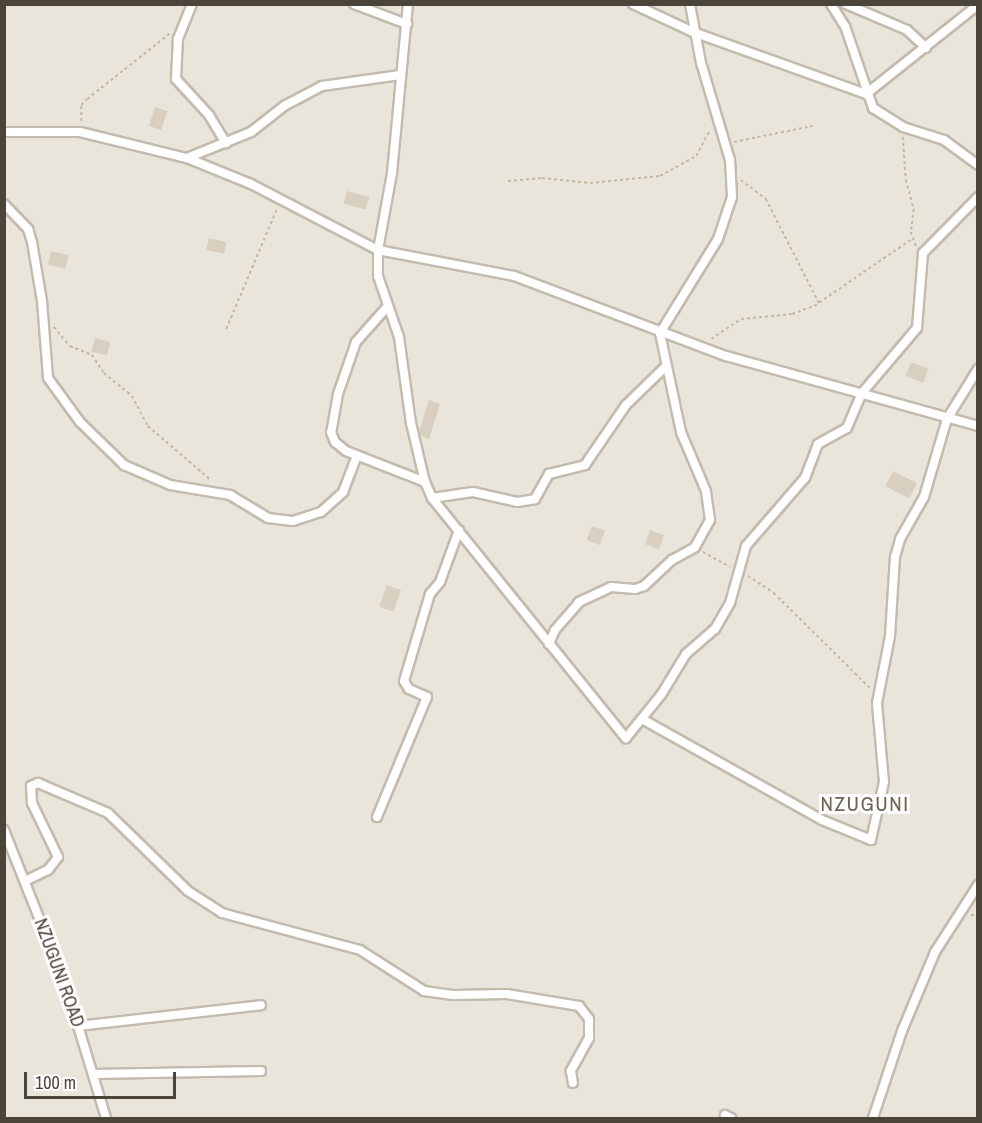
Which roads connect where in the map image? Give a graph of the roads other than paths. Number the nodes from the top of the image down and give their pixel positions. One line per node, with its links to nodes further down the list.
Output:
1 (192, 4): 15 (street)
2 (354, 4): 9 (street)
3 (408, 4): 9 (street)
4 (633, 4): 10 (street)
5 (690, 4): 10 (street)
6 (831, 4): 13 (street)
7 (846, 4): 11 (street)
8 (978, 5): 11 (street)
9 (407, 24): 12 (street)
10 (693, 32): 13 (street); 22 (street)
11 (926, 48): 13 (street)
12 (400, 75): 15 (street); 20 (street)
13 (866, 94): 17 (street)
14 (4, 132): 16 (street)
15 (226, 143): 16 (street)
16 (187, 158): 20 (street)
17 (978, 165)
18 (978, 197): 25 (street)
19 (4, 204): 28 (street)
20 (378, 250): 21 (street); 22 (street)
21 (387, 307): 28 (street); 29 (street)
22 (660, 333): 23 (street); 25 (street)
23 (665, 367): 30 (street); 32 (street)
24 (978, 369): 26 (street)
25 (862, 393): 26 (street); 33 (street)
26 (947, 419): 27 (street); 33 (street)
27 (978, 426)
28 (357, 456): 29 (street)
29 (425, 482): 30 (street)
30 (432, 498): 31 (street)
31 (459, 530): 32 (street); 34 (street)
32 (549, 644): 33 (street)
33 (642, 719)
34 (377, 817)
35 (4, 830): 36 (street, NZUGUNI ROAD)
36 (25, 881): 39 (street, NZUGUNI ROAD); 42 (street)
37 (978, 885): 44 (street)
38 (261, 1005): 39 (street)
39 (78, 1026): 41 (street, NZUGUNI ROAD)
40 (261, 1071): 41 (street)
41 (93, 1074): 43 (street, NZUGUNI ROAD)
42 (573, 1083)
43 (106, 1119)
44 (873, 1119)

